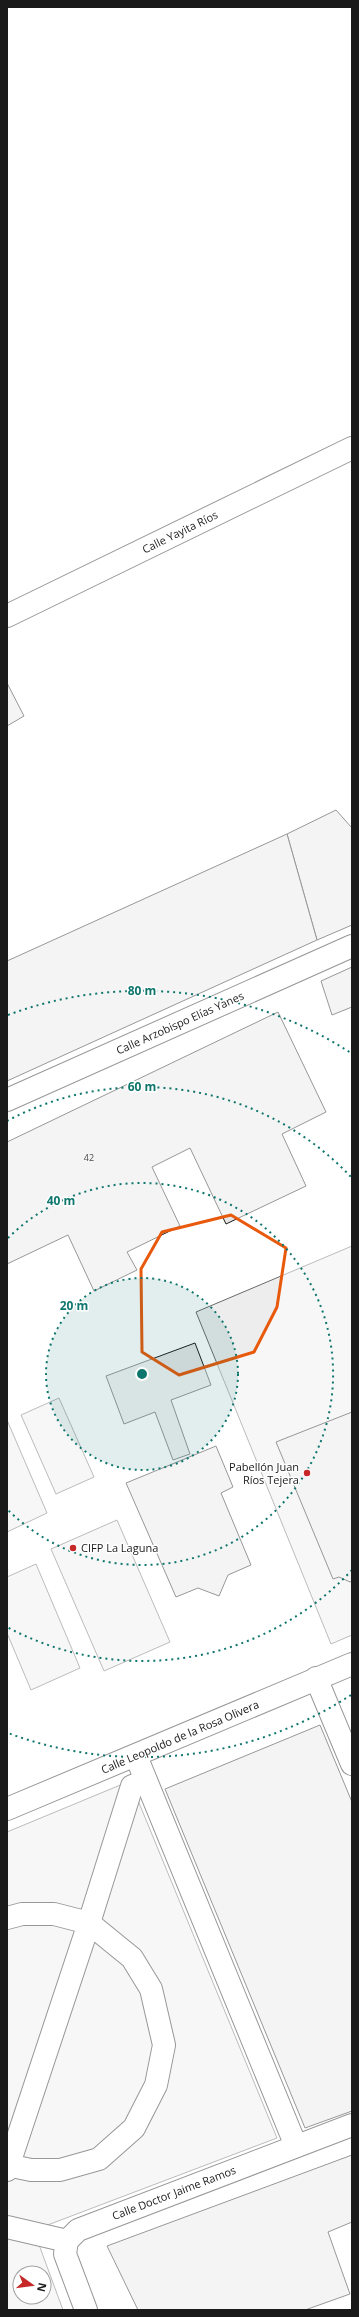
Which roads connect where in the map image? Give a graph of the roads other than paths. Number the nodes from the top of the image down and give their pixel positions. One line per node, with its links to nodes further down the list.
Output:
1 (352, 448): 2 (street, Calle Yayita Ríos)
2 (7, 616)
3 (352, 946): 4 (street, Calle Arzobispo Elías Yanes)
4 (7, 1100)
5 (352, 1664): 6 (street, Calle Leopoldo de la Rosa Olivera)
6 (316, 1678): 7 (street, Calle Leopoldo de la Rosa Olivera); 8 (street)
7 (136, 1756): 9 (street); 10 (street, Calle Leopoldo de la Rosa Olivera)
8 (352, 1764)
9 (146, 1781): 12 (street); 14 (street)
10 (7, 1809)
11 (7, 1918): 12 (street)
12 (89, 1923): 15 (street); 15 (street)
13 (352, 2126): 14 (street, Calle Doctor Jaime Ramos)
14 (296, 2146): 17 (street, Calle Doctor Jaime Ramos)
15 (8, 2167)
16 (7, 2227): 17 (street)
17 (67, 2241): 18 (street)
18 (86, 2310)

